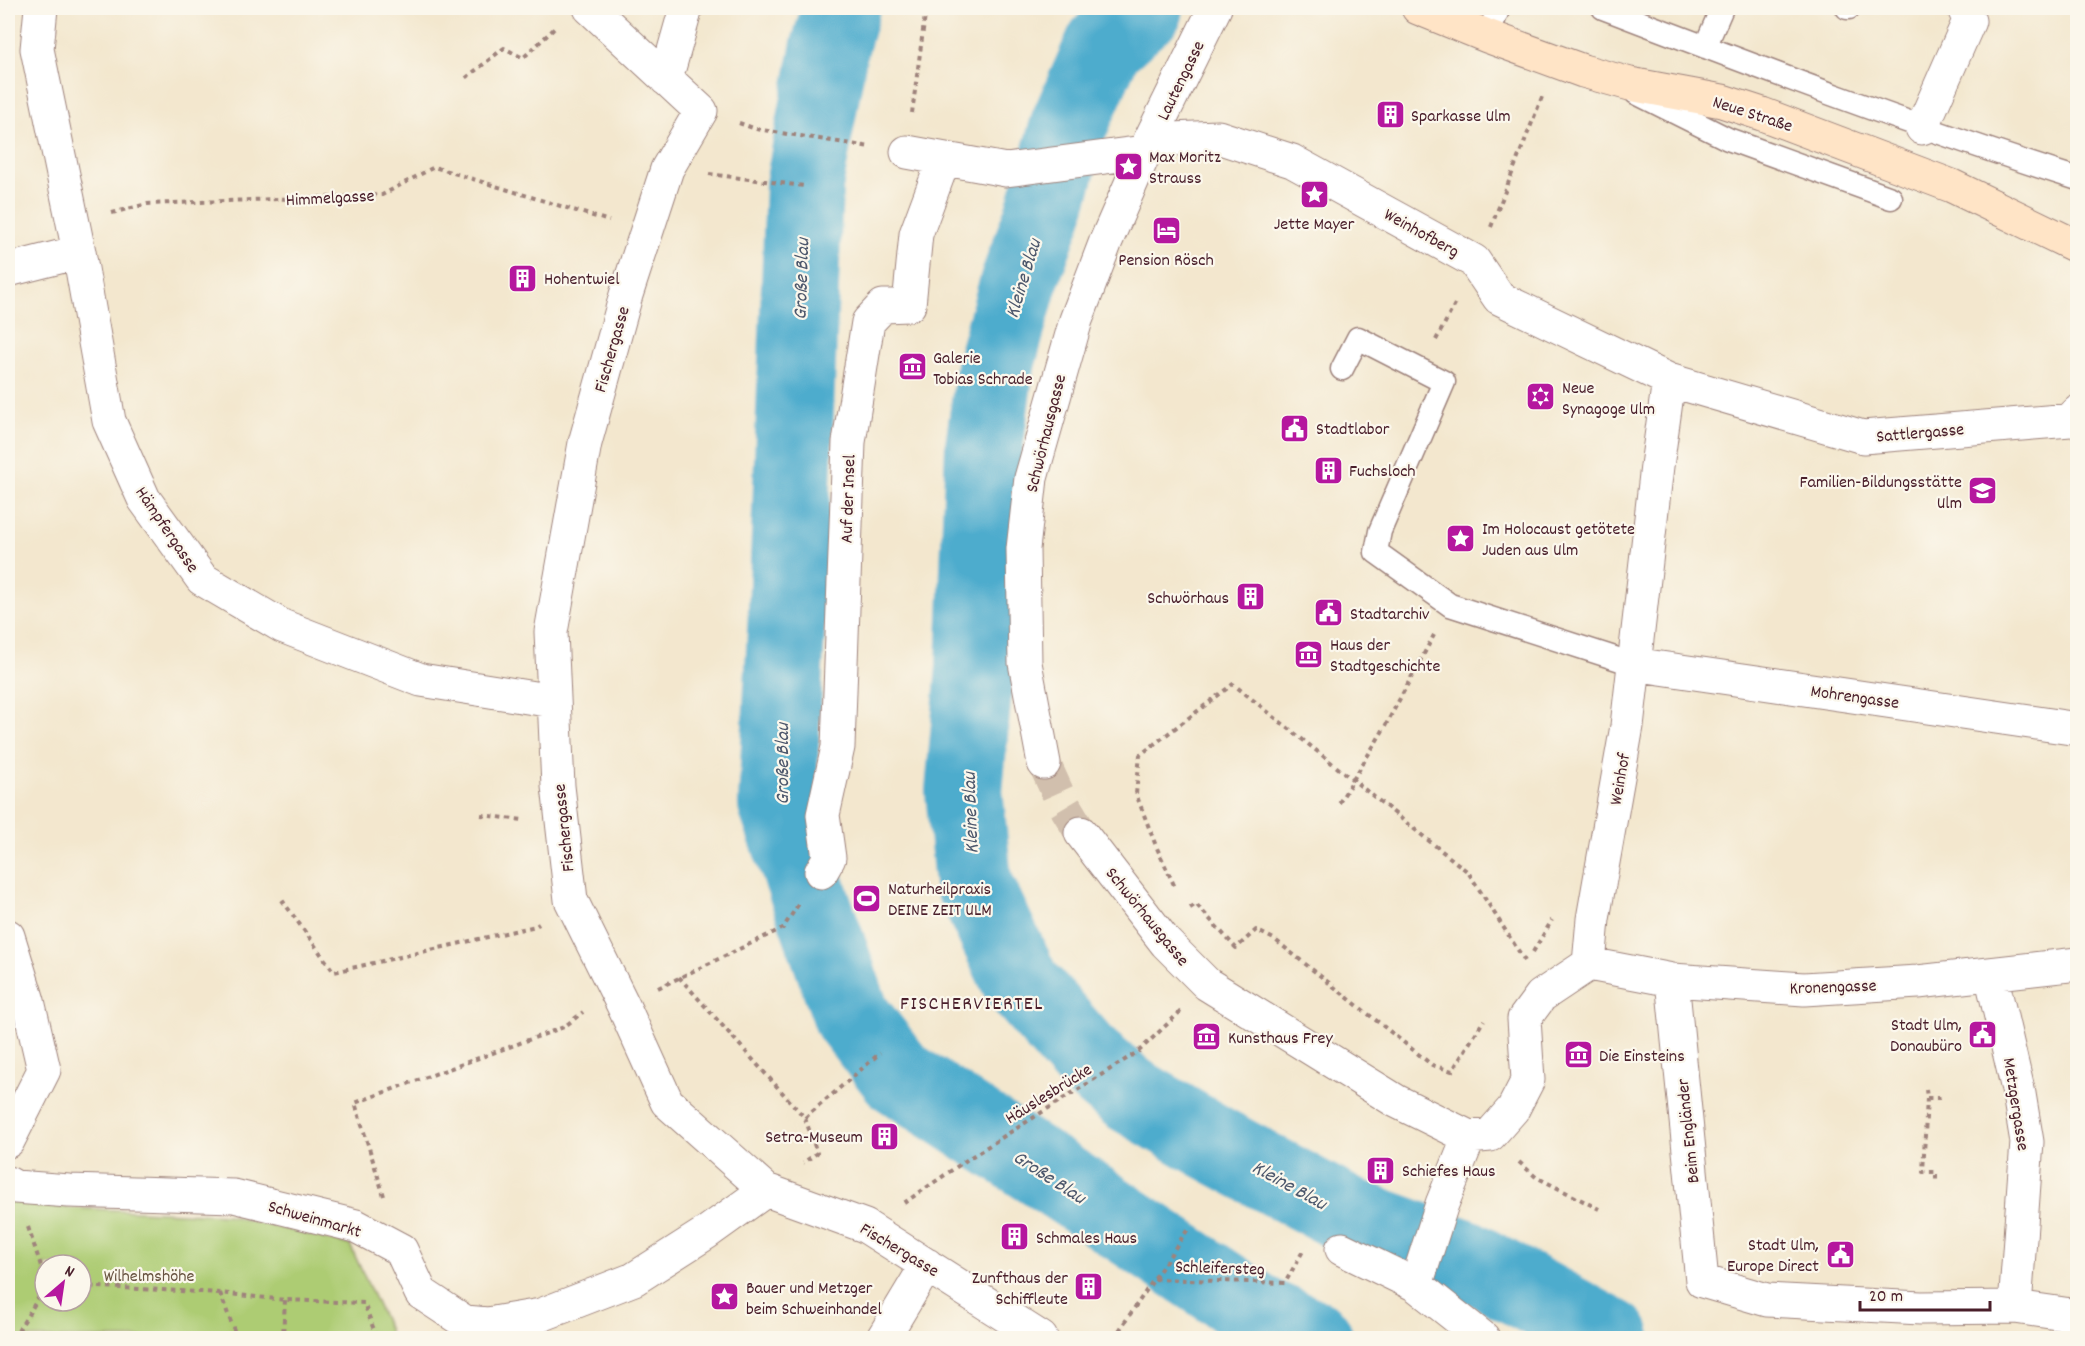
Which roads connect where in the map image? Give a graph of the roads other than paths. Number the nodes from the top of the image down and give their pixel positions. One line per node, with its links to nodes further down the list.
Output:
1 (40, 8): 19 (street, Hämpfergasse)
2 (590, 8): 12 (street)
3 (686, 8): 12 (street)
4 (1215, 8): 14 (street, Lautengasse)
5 (1418, 8): 9 (street, Neue Straße)
6 (1602, 8): 10 (lane)
7 (1722, 8): 10 (lane)
8 (1964, 8): 13 (street)
9 (1493, 22): 11 (street, Neue Straße)
10 (1705, 47): 13 (lane)
11 (1605, 78): 18 (lane); 20 (street, Neue Straße)
12 (666, 79): 26 (street, Fischergasse)
13 (1922, 128): 17 (lane)
14 (1147, 146): 16 (street, Weinhofberg); 23 (street, Weinhofberg); 28 (street, Schwörhausgasse)
15 (907, 152): 16 (street, Weinhofberg)
16 (944, 159): 30 (street, Auf der Insel)
17 (2078, 178)
18 (1891, 198)
19 (76, 237): 21 (street); 26 (street, Hämpfergasse)
20 (2078, 247)
21 (8, 270)
22 (1342, 369): 25 (lane)
23 (1670, 380): 24 (street, Sattlergasse); 25 (street, Weinhof)
24 (2075, 418)
25 (1633, 664): 27 (street, Mohrengasse); 33 (street, Weinhof)
26 (553, 700): 39 (street, Fischergasse)
27 (2078, 729)
28 (1044, 763)
29 (1081, 833): 36 (street, Schwörhausgasse)
30 (821, 872)
31 (8, 936): 37 (street)
32 (2078, 963): 34 (street, Kronengasse)
33 (1589, 964): 35 (street, Kronengasse); 36 (street)
34 (1991, 974): 35 (street, Kronengasse); 43 (street, Metzgergasse)
35 (1672, 980): 43 (street, Beim Engländer)
36 (1480, 1136): 42 (street)
37 (8, 1141)
38 (11, 1185): 39 (street, Schweinmarkt)
39 (766, 1190): 41 (street, Fischergasse)
40 (1342, 1249): 42 (street)
41 (927, 1265): 45 (street); 46 (street, Fischergasse)
42 (1419, 1279): 47 (street)
43 (2015, 1307): 44 (street)
44 (2078, 1316)
45 (883, 1338)
46 (1041, 1338)
47 (1483, 1338)

